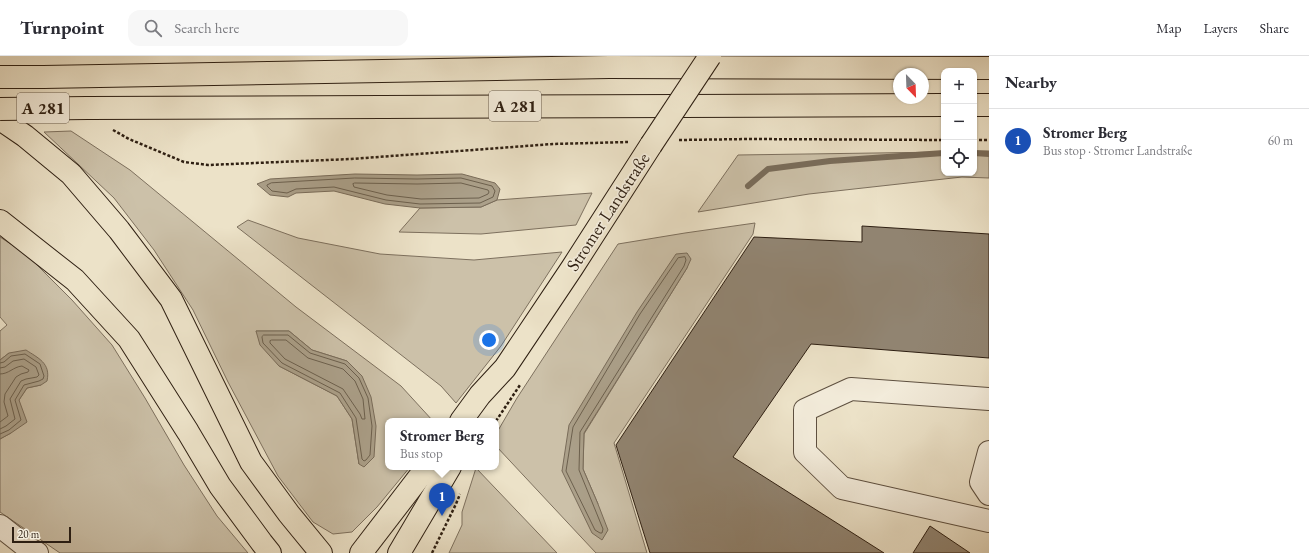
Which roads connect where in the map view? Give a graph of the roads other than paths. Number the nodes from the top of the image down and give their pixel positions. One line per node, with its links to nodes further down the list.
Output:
1 (710, 56): 11 (main road, Stromer Landstraße, bridge)
2 (989, 68): 3 (main road, A 281, bridge)
3 (0, 77)
4 (941, 105): 7 (main road, A 281, bridge)
5 (977, 105): 6 (main road)
6 (989, 105)
7 (0, 109)
8 (0, 119): 21 (main road)
9 (0, 221): 20 (main road)
10 (989, 399): 17 (street)
11 (489, 411): 12 (main road, Stromer Landstraße)
12 (469, 418)
13 (989, 452): 16 (street)
14 (425, 470): 22 (main road)
15 (448, 470): 23 (main road)
16 (989, 494)
17 (989, 521)
18 (0, 526): 19 (street)
19 (37, 553)
20 (270, 553)
21 (321, 553)
22 (361, 553)
23 (399, 553)

